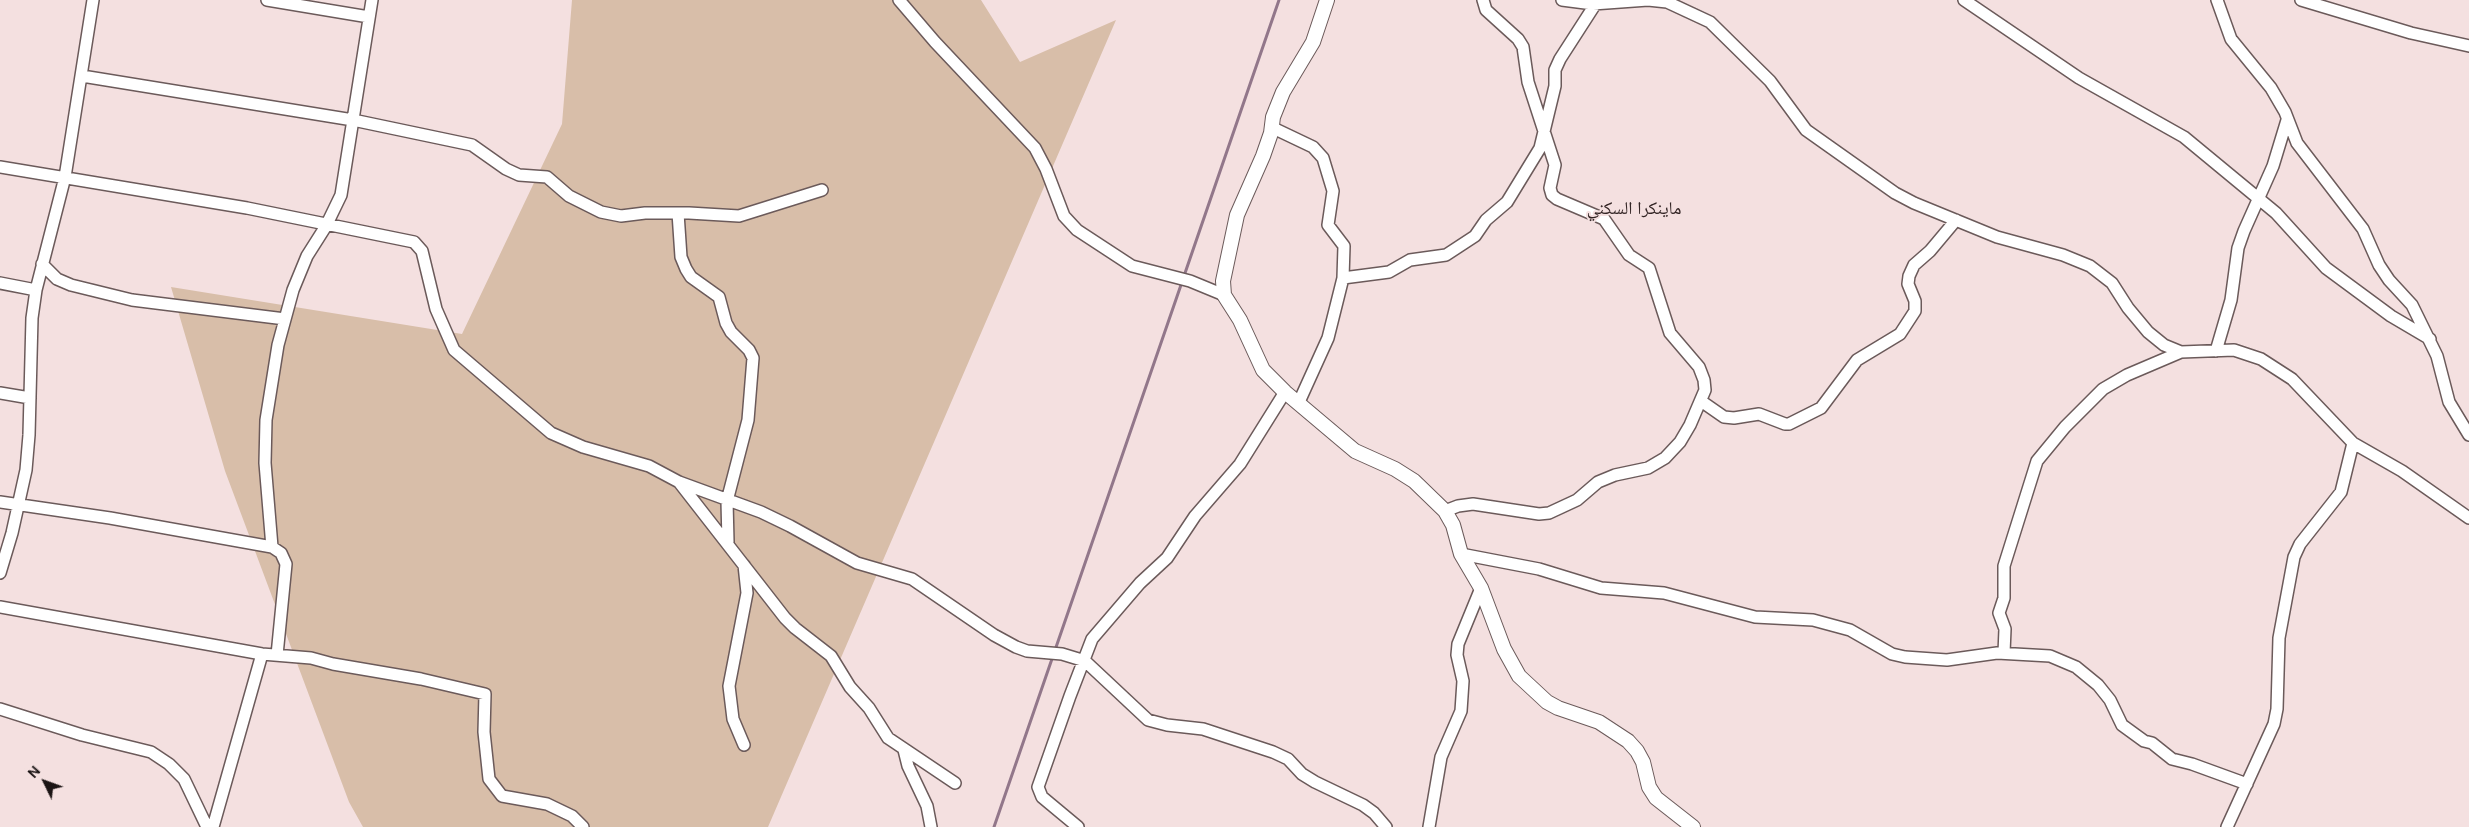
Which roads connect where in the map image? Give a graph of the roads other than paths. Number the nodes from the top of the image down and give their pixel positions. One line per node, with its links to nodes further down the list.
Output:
1 (93, 0): 14 (street)
2 (267, 0): 12 (street)
3 (372, 0): 12 (street)
4 (898, 0): 30 (street)
5 (1327, 0): 17 (street)
6 (1483, 0): 18 (street)
7 (1562, 0): 11 (street)
8 (1964, 0): 22 (street)
9 (2217, 0): 15 (street)
10 (2301, 0): 13 (street)
11 (1595, 2): 18 (street); 24 (street)
12 (369, 17): 16 (street)
13 (2469, 46)
14 (82, 76): 16 (street); 20 (street)
15 (2287, 119): 22 (street); 32 (street)
16 (353, 120): 23 (street); 25 (street)
17 (1271, 127): 27 (street); 30 (street)
18 (1544, 136): 27 (street); 38 (street)
19 (0, 167): 20 (street)
20 (65, 176): 25 (street); 26 (street)
21 (822, 190): 23 (street)
22 (2258, 200): 32 (street); 33 (street)
23 (678, 213): 43 (street)
24 (1956, 220): 34 (street); 38 (street)
25 (326, 226): 31 (street); 42 (street)
26 (42, 264): 29 (street); 31 (street)
27 (1343, 278): 39 (street)
28 (0, 283): 29 (street)
29 (36, 290): 37 (street)
30 (1224, 294): 35 (street)
31 (285, 319): 49 (street)
32 (2430, 339): 40 (street)
33 (2216, 351): 34 (street); 41 (street)
34 (2181, 352): 55 (street)
35 (1285, 392): 39 (street); 58 (street)
36 (0, 394): 37 (street)
37 (30, 398): 45 (street)
38 (1701, 401): 46 (street)
39 (1299, 402): 46 (street)
40 (2469, 435)
41 (2353, 443): 47 (street); 63 (street)
42 (679, 482): 43 (street); 48 (street)
43 (727, 501): 48 (street); 58 (street)
44 (0, 502): 45 (street)
45 (19, 505): 49 (street); 52 (street)
46 (1445, 511): 50 (street)
47 (2469, 518)
48 (728, 542): 51 (street)
49 (272, 547): 57 (street)
50 (1461, 554): 53 (street); 55 (street)
51 (744, 564): 60 (street); 61 (street)
52 (0, 573)
53 (1481, 588): 70 (street); 71 (street)
54 (0, 606): 56 (street)
55 (2004, 653): 63 (street)
56 (262, 654): 57 (street); 65 (street)
57 (277, 655): 66 (street)
58 (1085, 661): 68 (street); 69 (street)
59 (0, 709): 64 (street)
60 (744, 746)
61 (904, 750): 62 (street); 67 (street)
62 (955, 783)
63 (2247, 784): 72 (street)
64 (207, 827)
65 (213, 827)
66 (583, 827)
67 (931, 827)
68 (1078, 827)
69 (1386, 827)
70 (1429, 827)
71 (1693, 827)
72 (2227, 827)

